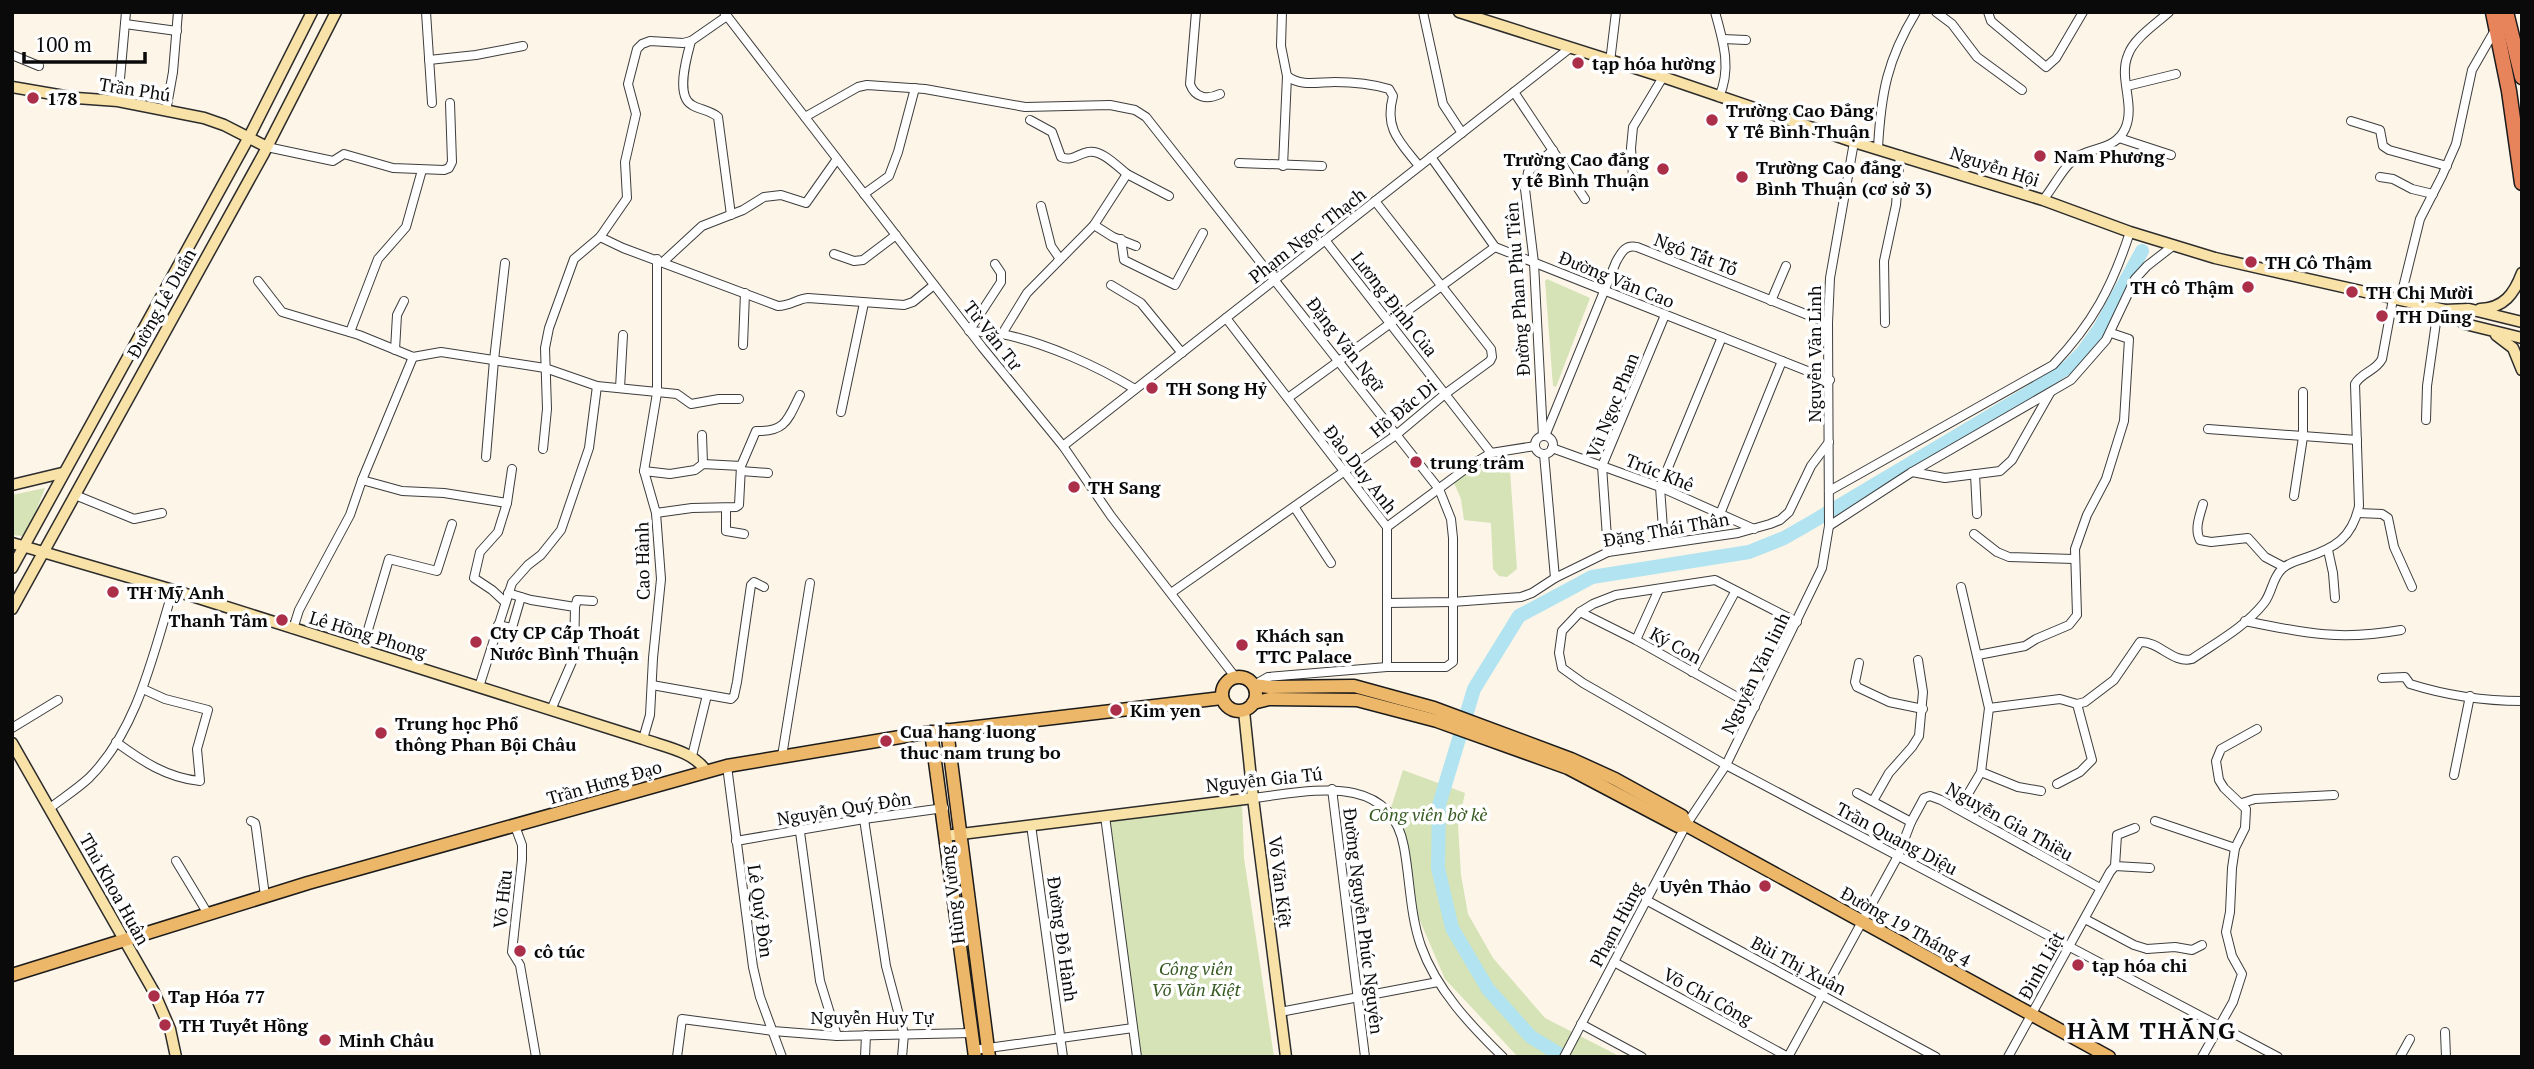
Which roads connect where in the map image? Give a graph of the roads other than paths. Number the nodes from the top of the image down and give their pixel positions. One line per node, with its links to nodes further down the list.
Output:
1 (126, 12): 20 (street)
2 (178, 12): 22 (street)
3 (312, 12): 51 (main road, Đường Lê Duẩn)
4 (336, 12): 54 (main road, Đường Lê Duẩn)
5 (426, 12): 29 (street)
6 (1196, 12): 41 (street)
7 (1282, 12): 33 (street)
8 (1423, 12): 50 (street)
9 (1616, 12): 30 (street)
10 (1715, 12): 23 (street)
11 (1916, 12): 55 (street)
12 (1936, 12): 39 (street)
13 (1989, 12): 14 (street)
14 (2083, 12)
15 (2169, 12): 36 (street)
16 (2493, 12): 21 (highway)
17 (2506, 12): 35 (highway)
18 (1461, 13): 27 (main road, Nguyễn Hội)
19 (726, 14): 25 (street); 47 (street, Từ Văn Tư)
20 (125, 24): 22 (street); 43 (street)
21 (2497, 27): 65 (street); 70 (highway)
22 (177, 31): 46 (street)
23 (1723, 39): 24 (street); 42 (street)
24 (1746, 40)
25 (691, 41): 78 (street); 83 (street)
26 (523, 46): 29 (street)
27 (1570, 48): 30 (main road, Nguyễn Hội); 40 (street, Phạm Ngọc Thạch)
28 (12, 55): 31 (street)
29 (429, 60): 44 (street)
30 (1610, 62): 34 (main road, Nguyễn Hội)
31 (39, 66)
32 (2176, 74): 36 (street)
33 (1287, 76): 62 (street); 64 (street)
34 (1663, 77): 42 (main road, Nguyễn Hội); 68 (street)
35 (2522, 77)
36 (2127, 86): 52 (street)
37 (12, 87): 43 (main road, Trần Phú)
38 (915, 88): 47 (street, Đặng Văn Ngữ); 71 (street); 97 (street, Đặng Văn Ngữ)
39 (2022, 90)
40 (1514, 92): 50 (street, Phạm Ngọc Thạch); 56 (street)
41 (1220, 94)
42 (1719, 97): 53 (main road, Nguyễn Hội)
43 (118, 102): 46 (main road, Trần Phú)
44 (432, 103)
45 (450, 103): 66 (street)
46 (166, 111): 51 (main road, Trần Phú)
47 (805, 117): 60 (street, Từ Văn Tư)
48 (1030, 120): 67 (street)
49 (2351, 121): 65 (street)
50 (1462, 133): 59 (street, Phạm Ngọc Thạch)
51 (249, 136): 54 (main road, Trần Phú); 168 (main road, Đường Lê Duẩn)
52 (2119, 138): 58 (street); 75 (street)
53 (1854, 142): 55 (main road, Nguyễn Hội); 113 (street, Nguyễn Văn Linh)
54 (267, 147): 66 (street); 177 (main road, Đường Lê Duẩn)
55 (1878, 148): 57 (main road, Nguyễn Hội)
56 (1553, 150): 74 (street); 93 (street, Đường Phan Phu Tiên)
57 (1900, 155): 75 (main road, Nguyễn Hội); 114 (street)
58 (2171, 155)
59 (1431, 157): 64 (street, Phạm Ngọc Thạch); 88 (street)
60 (837, 159): 71 (street, Từ Văn Tư); 78 (street)
61 (1239, 163): 62 (street)
62 (1283, 166): 63 (street)
63 (1322, 166)
64 (1419, 166): 76 (street, Phạm Ngọc Thạch)
65 (2447, 166): 72 (street)
66 (422, 170): 118 (street)
67 (1127, 174): 73 (street); 79 (street)
68 (1633, 177)
69 (2380, 177): 72 (street)
70 (2522, 183)
71 (864, 194): 82 (street, Từ Văn Tư)
72 (2433, 194): 104 (street)
73 (1169, 196)
74 (1585, 199)
75 (2043, 200): 80 (main road, Nguyễn Hội)
76 (1375, 201): 85 (street, Phạm Ngọc Thạch); 101 (street, Hồ Đắc Di)
77 (1041, 206): 90 (street)
78 (731, 215): 91 (street)
79 (1094, 225): 84 (street); 90 (street)
80 (2130, 232): 86 (main road, Nguyễn Hội); 176 (street)
81 (1203, 233): 84 (street)
82 (896, 235): 89 (street); 99 (street, Từ Văn Tư)
83 (600, 237): 91 (street); 131 (street)
84 (1121, 239): 87 (street)
85 (1325, 240): 97 (street, Phạm Ngọc Thạch); 115 (street, Lương Định Của)
86 (2174, 245): 104 (main road, Nguyễn Hội); 119 (street)
87 (1136, 246)
88 (1495, 247): 93 (street, Đường Văn Cao); 101 (street)
89 (834, 254)
90 (1060, 259): 120 (street)
91 (661, 260): 103 (street); 138 (street, Cao Hành)
92 (505, 263): 128 (street)
93 (1534, 263): 102 (street, Đường Văn Cao); 144 (street, Đường Phan Phu Tiên)
94 (995, 264): 117 (street)
95 (1786, 266): 106 (street)
96 (2522, 273): 109 (main road)
97 (1276, 279): 111 (street, Phạm Ngọc Thạch); 129 (street, Đặng Văn Ngữ)
98 (258, 281): 118 (street)
99 (934, 285): 107 (street); 117 (street, Từ Văn Tư)
100 (1111, 285): 126 (street)
101 (1443, 285): 115 (street); 140 (street, Hồ Đắc Di)
102 (1605, 291): 106 (street, Ngô Tất Tố); 110 (street, Đường Văn Cao); 145 (street, Ngô Tất Tố)
103 (745, 293): 107 (street); 124 (street)
104 (2397, 299): 108 (main road, Nguyễn Hội); 153 (street)
105 (404, 301): 125 (street)
106 (1772, 301): 113 (street, Ngô Tất Tố)
107 (864, 303): 146 (street)
108 (2442, 309): 109 (main road, Nguyễn Hội); 116 (main road, Nguyễn Hội); 147 (street)
109 (2469, 309): 112 (main road, Nguyễn Hội)
110 (1665, 315): 122 (street, Đường Văn Cao); 163 (street, Vũ Ngọc Phan)
111 (1226, 318): 126 (street, Phạm Ngọc Thạch); 142 (street, Đào Duy Anh)
112 (2522, 322)
113 (1828, 323): 133 (street, Nguyễn Văn Linh)
114 (1885, 323)
115 (1392, 324): 129 (street); 140 (street, Lương Định Của)
116 (2488, 330): 123 (main road, Nguyễn Hội); 132 (main road)
117 (969, 331): 120 (street); 155 (street, Từ Văn Tư)
118 (350, 332): 125 (street)
119 (2110, 333): 137 (street); 199 (street)
120 (1002, 334): 136 (street)
121 (623, 335): 135 (street)
122 (1723, 337): 130 (street, Đường Văn Cao); 174 (street)
123 (2522, 338)
124 (743, 345)
125 (395, 349): 127 (street)
126 (1182, 353): 136 (street, Phạm Ngọc Thạch)
127 (413, 356): 128 (street); 172 (street)
128 (494, 360): 131 (street); 161 (street)
129 (1340, 360): 142 (street); 150 (street, Đặng Văn Ngữ)
130 (1782, 361): 133 (street, Đường Văn Cao); 186 (street)
131 (545, 368): 134 (street); 158 (street)
132 (2522, 370)
133 (1830, 380): 154 (street, Nguyễn Văn Linh)
134 (597, 386): 135 (street); 211 (street)
135 (620, 388): 138 (street)
136 (1135, 389): 155 (street, Phạm Ngọc Thạch)
137 (2051, 391): 167 (street); 171 (street)
138 (657, 393): 143 (street); 166 (street, Cao Hành)
139 (2303, 393): 152 (street)
140 (1445, 394): 150 (street, Hồ Đắc Di); 159 (street, Lương Định Của)
141 (800, 395): 165 (street)
142 (1288, 398): 170 (street, Đào Duy Anh)
143 (738, 399)
144 (1541, 406): 145 (street); 151 (street, Đường Phan Phu Tiên)
145 (1557, 410): 151 (street, Ngô Tất Tố)
146 (841, 412)
147 (2426, 420)
148 (2208, 429): 152 (street)
149 (702, 435): 162 (street)
150 (1396, 435): 170 (street, Hồ Đắc Di); 175 (street, Đặng Văn Ngữ)
151 (1544, 436): 156 (street); 157 (street)
152 (2303, 436): 153 (street); 178 (street)
153 (2357, 440): 185 (street)
154 (1829, 442): 176 (street, Nguyễn Văn Linh); 191 (street, Đặng Thái Thân)
155 (1063, 446): 212 (street, Từ Văn Tư)
156 (1535, 446): 159 (street); 160 (street)
157 (1552, 448): 160 (street); 163 (street, Trúc Khê)
158 (543, 449)
159 (1491, 453): 175 (street)
160 (1544, 453): 203 (street)
161 (486, 457)
162 (704, 464): 165 (street); 166 (street)
163 (1602, 466): 174 (street, Trúc Khê); 198 (street, Vũ Ngọc Phan)
164 (512, 469): 179 (street)
165 (741, 469): 169 (street); 182 (street)
166 (644, 471): 184 (street, Cao Hành)
167 (1912, 472): 171 (street); 189 (street)
168 (62, 473): 173 (main road); 195 (main road, Đường Lê Duẩn)
169 (768, 473)
170 (1344, 473): 181 (street, Hồ Đắc Di); 190 (street, Đào Duy Anh)
171 (1975, 474): 187 (street)
172 (362, 480): 179 (street); 225 (street)
173 (12, 485)
174 (1660, 487): 186 (street, Trúc Khê); 194 (street)
175 (1439, 489): 190 (street); 217 (street, Đặng Văn Ngữ)
176 (1829, 491): 189 (street, Nguyễn Văn Linh)
177 (75, 495): 183 (street); 197 (main road, Đường Lê Duẩn)
178 (2294, 496)
179 (507, 503): 216 (street)
180 (2203, 504): 201 (street)
181 (1295, 508): 200 (street); 212 (street, Hồ Đắc Di)
182 (726, 509): 184 (street); 192 (street)
183 (162, 513)
184 (656, 513): 236 (street, Cao Hành)
185 (2358, 513): 196 (street); 207 (street)
186 (1720, 514): 191 (street, Trúc Khê)
187 (1977, 514)
188 (452, 524): 228 (street)
189 (1829, 526): 223 (street, Nguyễn Văn linh)
190 (1387, 527): 218 (street, Đào Duy Anh)
191 (1755, 529): 194 (street, Đặng Thái Thân)
192 (744, 534)
193 (1974, 534): 199 (street)
194 (1664, 543): 198 (street, Đặng Thái Thân)
195 (18, 544): 197 (main road, Lê Hồng Phong); 202 (main road, Đường Lê Duẩn)
196 (2328, 550): 201 (street); 214 (street)
197 (43, 552): 209 (main road, Lê Hồng Phong); 220 (main road, Đường Lê Duẩn)
198 (1608, 552): 203 (street, Đặng Thái Thân)
199 (2074, 559): 229 (street)
200 (1331, 563)
201 (2284, 567): 222 (street)
202 (12, 568)
203 (1555, 578): 217 (street, Đặng Thái Thân)
204 (810, 583): 260 (street)
205 (764, 587): 240 (street)
206 (1961, 587): 229 (street)
207 (2412, 587)
208 (1659, 589): 210 (street); 221 (street); 227 (street)
209 (173, 590): 225 (main road, Lê Hồng Phong); 239 (street)
210 (1735, 592): 223 (street); 233 (street)
211 (508, 593): 213 (street); 216 (street)
212 (1171, 593): 234 (street, Từ Văn Tư)
213 (521, 597): 219 (street); 224 (street)
214 (2335, 598)
215 (593, 601): 219 (street)
216 (505, 602): 224 (street)
217 (1452, 602): 218 (street, Đặng Thái Thân); 232 (street, Đặng Văn Ngữ)
218 (1388, 603): 232 (street, Đào Duy Anh)
219 (575, 607): 250 (street)
220 (12, 609)
221 (1580, 612): 227 (street, Ký Con); 261 (street, Trần Quang Diệu)
222 (2245, 621): 226 (street); 245 (street)
223 (1797, 622): 247 (street, Nguyễn Văn linh)
224 (498, 625): 238 (street)
225 (293, 629): 228 (main road, Lê Hồng Phong)
226 (2401, 629)
227 (1636, 640): 233 (street, Ký Con)
228 (362, 650): 238 (main road, Lê Hồng Phong)
229 (1978, 655): 248 (street)
230 (1918, 660): 249 (street)
231 (1859, 663): 249 (street)
232 (1387, 667): 237 (street)
233 (1692, 671): 247 (street, Ký Con)
234 (1236, 678): 237 (main road); 242 (main road)
235 (2382, 678): 241 (street)
236 (652, 685): 240 (street); 256 (street, Cao Hành)
237 (1254, 685): 246 (main road); 251 (main road)
238 (479, 687): 250 (main road, Lê Hồng Phong)
239 (143, 689): 257 (street); 257 (street)
240 (707, 695): 259 (street)
241 (2470, 696): 244 (street); 265 (street)
242 (1222, 698): 246 (main road); 254 (main road, Trần Hưng Đạo)
243 (58, 700): 252 (street)
244 (2522, 701)
245 (2077, 704): 248 (street); 266 (street)
246 (1249, 707): 251 (main road); 271 (main road, Võ Văn Kiệt)
247 (1755, 707): 261 (street, Nguyễn Văn linh)
248 (1989, 708): 264 (street)
249 (1923, 709): 272 (street)
250 (551, 710): 256 (main road, Lê Hồng Phong)
251 (1435, 715): 284 (main road, Đường 19 Tháng 4)
252 (12, 728)
253 (2257, 729): 273 (street)
254 (947, 730): 255 (main road, Trần Hưng Đạo); 274 (main road, Hùng Vương)
255 (931, 732): 260 (main road, Trần Hưng Đạo); 276 (main road, Hùng Vương)
256 (643, 739): 259 (main road, Lê Hồng Phong)
257 (116, 742): 275 (street)
258 (12, 743): 275 (main road, Thủ Khoa Huân)
259 (692, 756): 263 (main road, Lê Hồng Phong)
260 (782, 756): 262 (main road, Trần Hưng Đạo)
261 (1726, 765): 284 (street, Nguyễn Văn linh); 292 (street, Trần Quang Diệu)
262 (727, 766): 263 (main road, Trần Hưng Đạo); 290 (street, Lê Quý Đôn)
263 (706, 771): 285 (main road, Trần Hưng Đạo)
264 (1981, 772): 268 (street); 277 (street)
265 (2454, 775)
266 (2057, 784)
267 (1332, 789): 271 (street, Nguyễn Gia Tú); 307 (street, Nguyễn Gia Tú); 309 (street, Đường Nguyễn Phúc Nguyên)
268 (2041, 791)
269 (1857, 793): 272 (street)
270 (2334, 795): 273 (street)
271 (1253, 798): 278 (main road, Nguyễn Gia Tú); 310 (main road, Võ Văn Kiệt)
272 (1873, 801): 282 (street)
273 (2242, 803): 291 (street)
274 (958, 805): 276 (street, Nguyễn Quý Đôn); 288 (main road, Hùng Vương)
275 (50, 808): 302 (main road, Thủ Khoa Huân)
276 (941, 809): 279 (street, Nguyễn Quý Đôn); 289 (main road, Hùng Vương)
277 (1959, 809): 282 (street, Nguyễn Gia Thiều); 296 (street, Nguyễn Gia Thiều)
278 (1105, 816): 283 (main road, Nguyễn Gia Tú); 314 (street)
279 (864, 819): 287 (street, Nguyễn Quý Đôn); 318 (street)
280 (251, 821): 297 (street)
281 (2155, 821): 291 (street)
282 (1910, 822): 292 (street, Nguyễn Gia Thiều)
283 (1031, 825): 288 (main road, Nguyễn Gia Tú); 321 (street, Đường Đỗ Hành)
284 (1686, 825): 298 (street, Phạm Hùng); 301 (main road, Đường 19 Tháng 4)
285 (514, 826): 297 (main road, Trần Hưng Đạo); 326 (street, Võ Hữu)
286 (2135, 828): 294 (street)
287 (800, 832): 290 (street, Nguyễn Quý Đôn); 320 (street)
288 (962, 834): 289 (main road, Nguyễn Gia Tú); 323 (main road, Hùng Vương)
289 (945, 836): 317 (main road, Hùng Vương)
290 (736, 841): 315 (street, Lê Quý Đôn)
291 (2235, 848): 313 (street)
292 (1898, 856): 301 (street, Nguyễn Gia Thiều); 304 (street, Trần Quang Diệu)
293 (176, 861): 299 (street)
294 (2115, 866): 295 (street); 296 (street, Đinh Liệt)
295 (2150, 868)
296 (2100, 888): 300 (street, Đinh Liệt)
297 (265, 896): 299 (main road, Trần Hưng Đạo)
298 (1646, 900): 305 (street, Phạm Hùng); 308 (street, Bùi Thị Xuân)
299 (208, 914): 302 (main road, Trần Hưng Đạo)
300 (2085, 919): 303 (street); 304 (street, Đinh Liệt)
301 (1861, 923): 308 (street, Nguyễn Gia Thiều); 311 (main road, Đường 19 Tháng 4)
302 (124, 941): 306 (main road, Trần Hưng Đạo); 325 (main road, Thủ Khoa Huân)
303 (2202, 944)
304 (2070, 947): 311 (street, Đinh Liệt); 313 (street, Trần Quang Diệu)
305 (1614, 962): 312 (street, Phạm Hùng); 338 (street, Võ Chí Công)
306 (12, 975)
307 (1438, 982): 309 (street); 335 (street, Nguyễn Gia Tú)
308 (1823, 996): 338 (street, Nguyễn Gia Thiều); 339 (street, Bùi Thị Xuân)
309 (1358, 999): 310 (street); 334 (street, Đường Nguyễn Phúc Nguyên)
310 (1280, 1012): 333 (main road, Võ Văn Kiệt)
311 (2031, 1014): 340 (street, Đinh Liệt); 341 (main road, Đường 19 Tháng 4)
312 (1581, 1024): 336 (street, Phạm Hùng); 337 (street)
313 (2220, 1026): 342 (street); 343 (street, Trần Quang Diệu)
314 (1133, 1028): 321 (street); 332 (street)
315 (773, 1031): 320 (street, Nguyễn Huy Tự); 327 (street, Nguyễn Huy Tự); 328 (street, Lê Quý Đôn)
316 (2445, 1032): 345 (street)
317 (971, 1033): 318 (street, Nguyễn Huy Tự); 324 (main road, Hùng Vương)
318 (904, 1034): 319 (street, Nguyễn Huy Tự); 330 (street)
319 (866, 1035): 320 (street, Nguyễn Huy Tự); 329 (street)
320 (838, 1036)
321 (1060, 1038): 323 (street); 331 (street, Đường Đỗ Hành)
322 (2410, 1039): 344 (street)
323 (988, 1052): 324 (street)
324 (974, 1053)
325 (176, 1057)
326 (536, 1057)
327 (677, 1057)
328 (782, 1057)
329 (865, 1057)
330 (902, 1057)
331 (1063, 1057)
332 (1137, 1057)
333 (1286, 1057)
334 (1366, 1057)
335 (1503, 1057)
336 (1564, 1057)
337 (1642, 1057)
338 (1788, 1057)
339 (1936, 1057)
340 (2008, 1057)
341 (2109, 1057)
342 (2202, 1057)
343 (2278, 1057)
344 (2400, 1057)
345 (2446, 1057)

